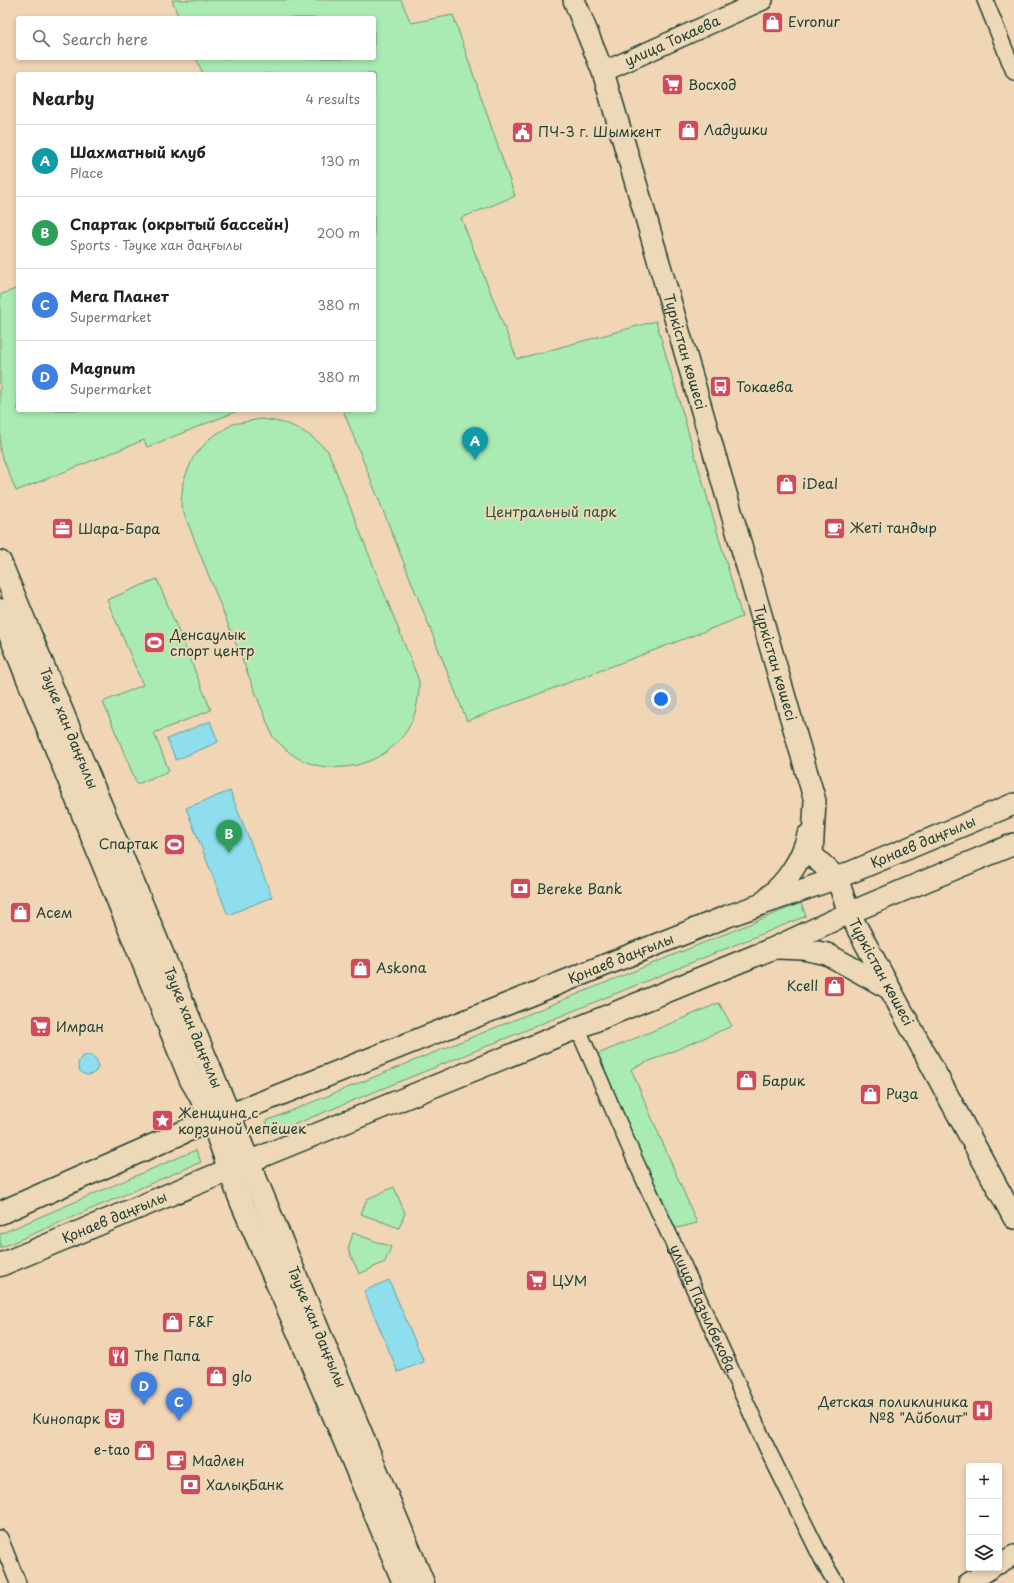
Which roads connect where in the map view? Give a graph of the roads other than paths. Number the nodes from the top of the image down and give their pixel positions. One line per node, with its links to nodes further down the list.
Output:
1 (574, 0): 4 (main road, Түркістан көшесі)
2 (764, 0): 4 (street, улица Токаева)
3 (985, 0): 5 (street)
4 (603, 72): 8 (main road, Түркістан көшесі)
5 (1014, 72)
6 (0, 562): 20 (main road, Тәуке хан даңғылы)
7 (0, 610): 19 (main road, Тәуке хан даңғылы)
8 (815, 801): 13 (main road, Түркістан көшесі); 14 (main road)
9 (1014, 804): 13 (main road, Қонаев даңғылы)
10 (1014, 844): 12 (main road, Қонаев даңғылы)
11 (1014, 854): 12 (main road)
12 (983, 857): 15 (main road, Қонаев даңғылы)
13 (837, 878): 14 (main road, Қонаев даңғылы); 15 (main road, Түркістан көшесі)
14 (759, 904): 20 (main road, Қонаев даңғылы)
15 (849, 913): 16 (main road, Қонаев даңғылы); 17 (main road, Түркістан көшесі)
16 (774, 948): 17 (main road); 18 (main road, Қонаев даңғылы)
17 (890, 989): 24 (main road, Түркістан көшесі)
18 (578, 1029): 22 (main road, Қонаев даңғылы); 33 (street, улица Пазылбекова)
19 (191, 1080): 20 (main road, Тәуке хан даңғылы); 21 (main road)
20 (220, 1118): 21 (main road); 22 (main road, Тәуке хан даңғылы)
21 (164, 1141): 23 (main road)
22 (239, 1166): 25 (main road, Қонаев даңғылы); 31 (main road, Тәуке хан даңғылы); 32 (main road, Тәуке хан даңғылы)
23 (0, 1213)
24 (1014, 1218)
25 (0, 1265)
26 (0, 1538): 30 (street)
27 (1014, 1555): 28 (street)
28 (1002, 1562)
29 (987, 1571): 34 (street)
30 (18, 1583)
31 (404, 1583)
32 (423, 1583)
33 (836, 1583)
34 (968, 1583)

